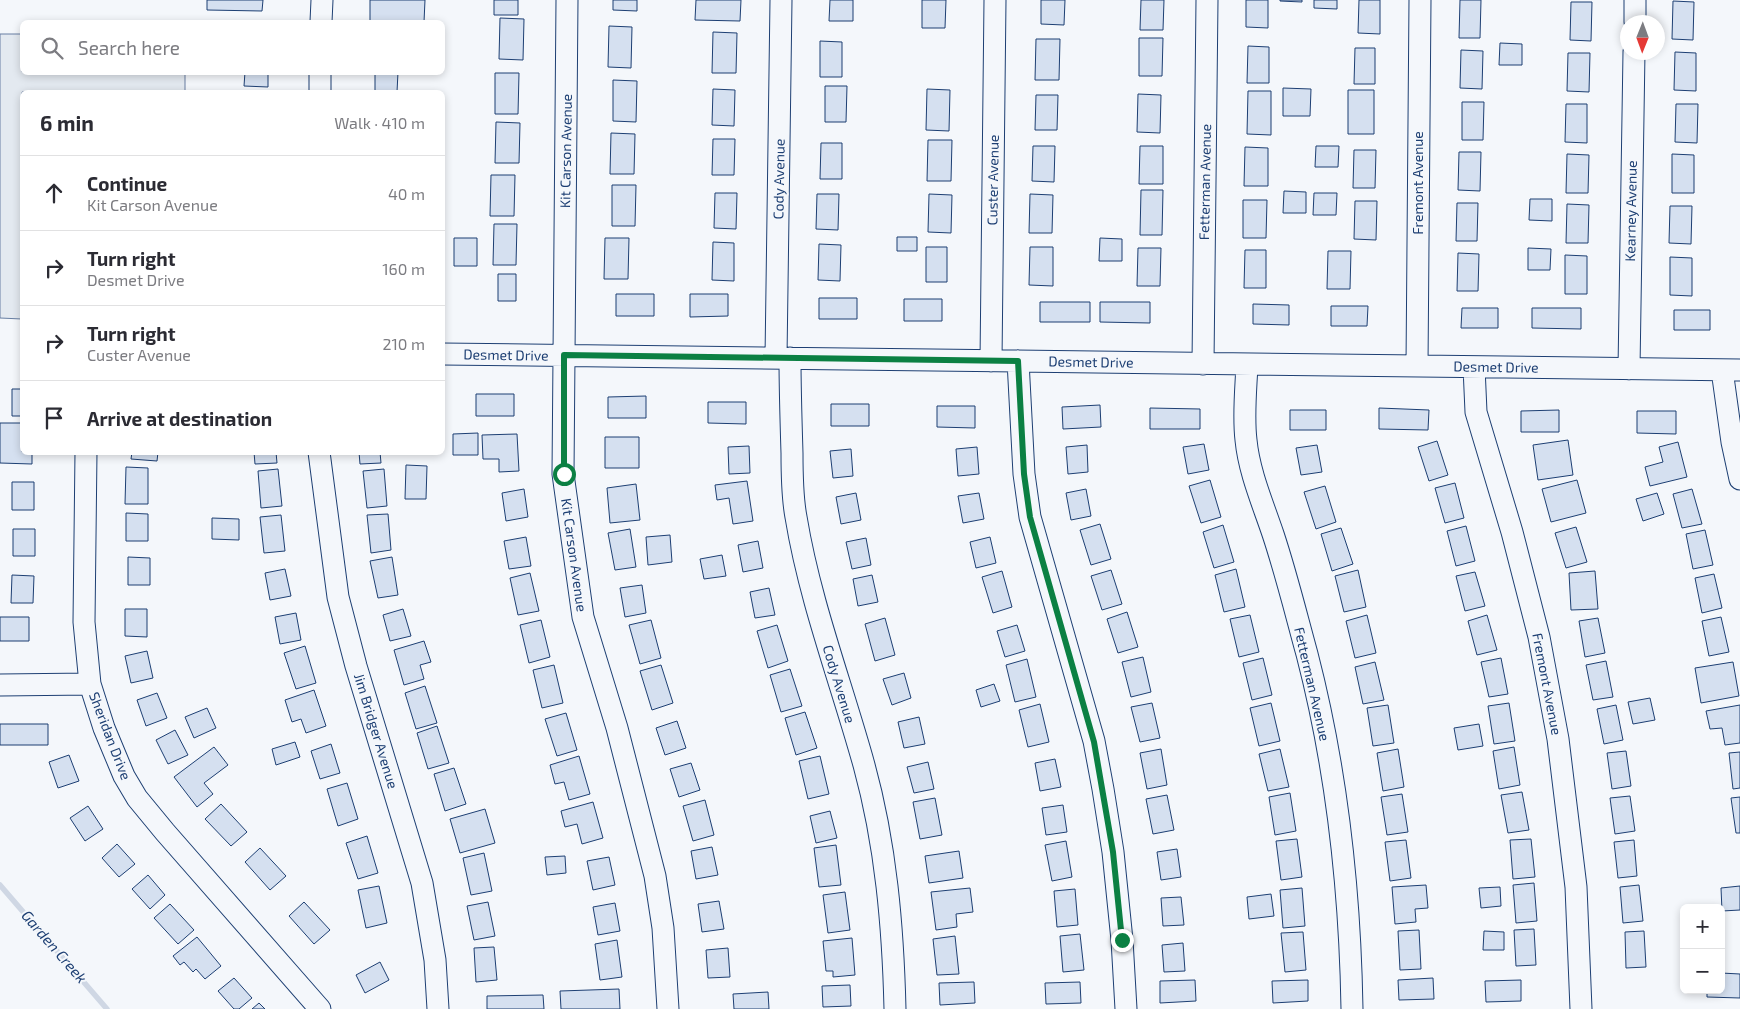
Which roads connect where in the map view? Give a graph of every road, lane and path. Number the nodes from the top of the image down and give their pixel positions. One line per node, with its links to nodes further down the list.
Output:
1 (322, 0): 9 (street)
2 (567, 0): 14 (street, Kit Carson Avenue)
3 (781, 0): 15 (street, Cody Avenue)
4 (995, 0): 16 (street, Custer Avenue)
5 (1208, 0): 18 (street, Fetterman Avenue)
6 (1420, 0): 20 (street, Fremont Avenue)
7 (1635, 0): 8 (street)
8 (1635, 15)
9 (321, 20)
10 (1634, 60): 22 (street, Kearney Avenue)
11 (320, 75): 12 (street)
12 (320, 90)
13 (445, 354): 14 (street, Desmet Drive)
14 (564, 355): 15 (street, Desmet Drive); 31 (street, Kit Carson Avenue)
15 (783, 358): 16 (street, Desmet Drive); 32 (street, Cody Avenue)
16 (991, 361): 17 (street, Desmet Drive)
17 (1018, 361): 18 (street, Desmet Drive); 33 (street)
18 (1203, 364): 19 (street, Desmet Drive)
19 (1247, 364): 20 (street, Desmet Drive); 34 (street, Fetterman Avenue)
20 (1417, 366): 21 (street, Desmet Drive)
21 (1474, 367): 22 (street, Desmet Drive); 35 (street, Fremont Avenue)
22 (1629, 369): 23 (street, Desmet Drive)
23 (1731, 370): 26 (street)
24 (86, 455): 27 (street, Sheridan Drive)
25 (319, 455): 30 (street, Jim Bridger Avenue)
26 (1740, 479)
27 (90, 684): 28 (street); 29 (street, Sheridan Drive)
28 (0, 685)
29 (320, 1009)
30 (438, 1009)
31 (668, 1009)
32 (895, 1009)
33 (1126, 1009)
34 (1352, 1009)
35 (1580, 1009)

